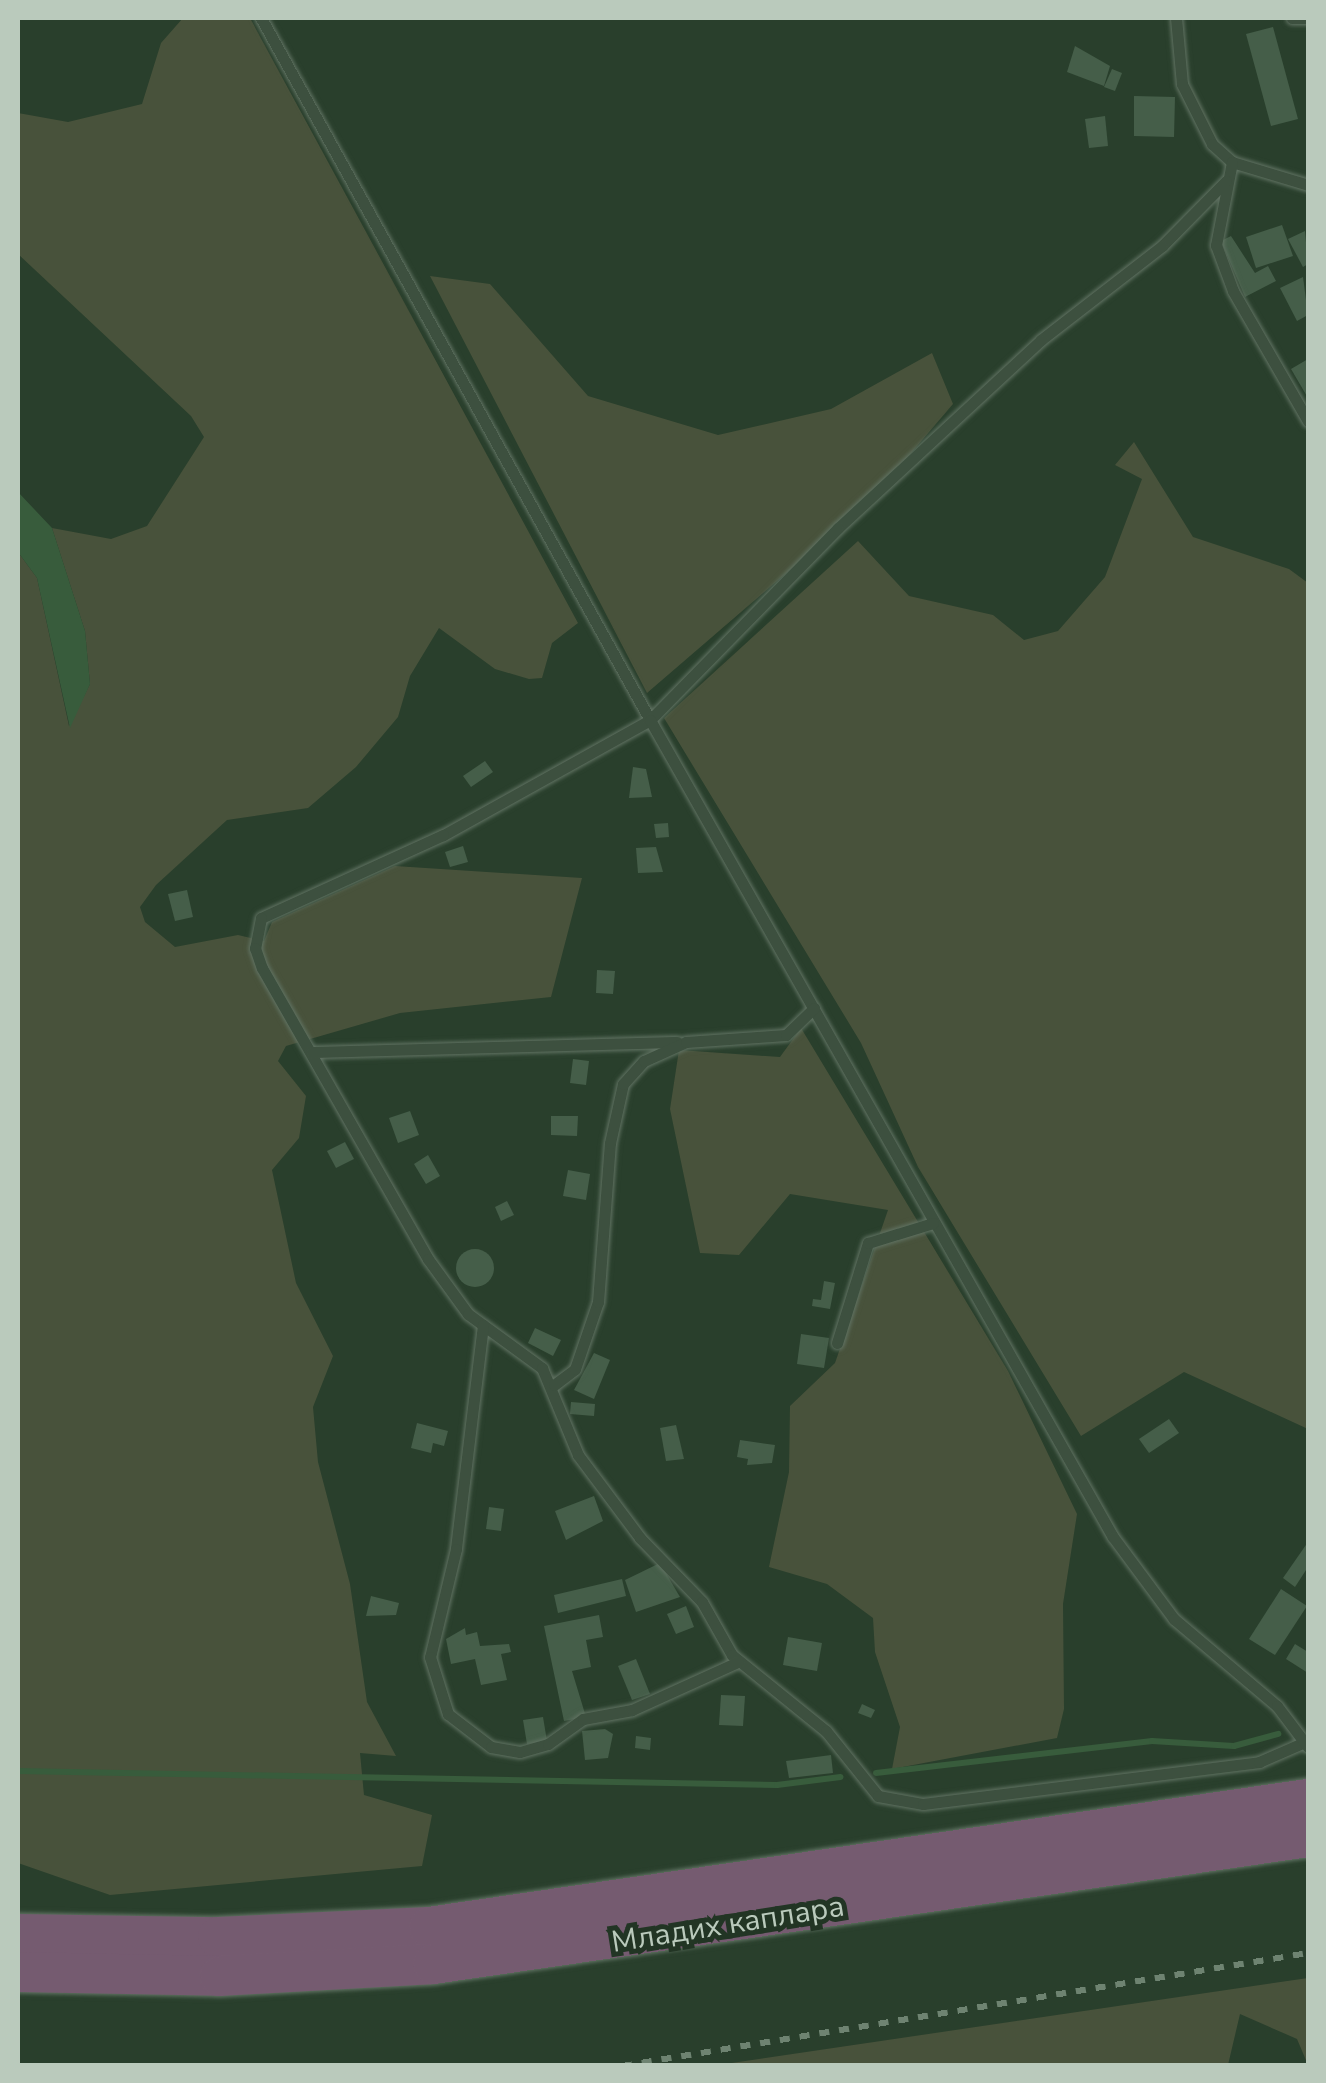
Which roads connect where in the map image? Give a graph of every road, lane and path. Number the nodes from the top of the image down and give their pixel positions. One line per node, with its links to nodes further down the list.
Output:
1 (261, 18): 9 (lane)
2 (1176, 18): 5 (lane)
3 (1292, 18): 4 (lane)
4 (1308, 18)
5 (1232, 162): 6 (lane); 7 (lane)
6 (1226, 180): 8 (lane); 9 (lane)
7 (1308, 185)
8 (1308, 422)
9 (650, 720): 10 (lane); 12 (lane)
10 (814, 1008): 11 (lane); 13 (lane)
11 (686, 1042): 12 (lane); 16 (lane)
12 (311, 1052): 14 (lane)
13 (933, 1223): 15 (lane); 18 (lane)
14 (484, 1325): 16 (lane); 17 (lane)
15 (837, 1343)
16 (554, 1385): 17 (lane)
17 (738, 1662): 18 (lane)
18 (1307, 1745)
19 (1308, 1799): 23 (highway, Младих каплара)
20 (1308, 1837): 25 (highway, Младих каплара)
21 (18, 1916): 23 (highway)
22 (18, 1934): 23 (highway)
23 (218, 1937)
24 (18, 1972): 25 (highway)
25 (144, 1977): 26 (highway)
26 (18, 1984)

